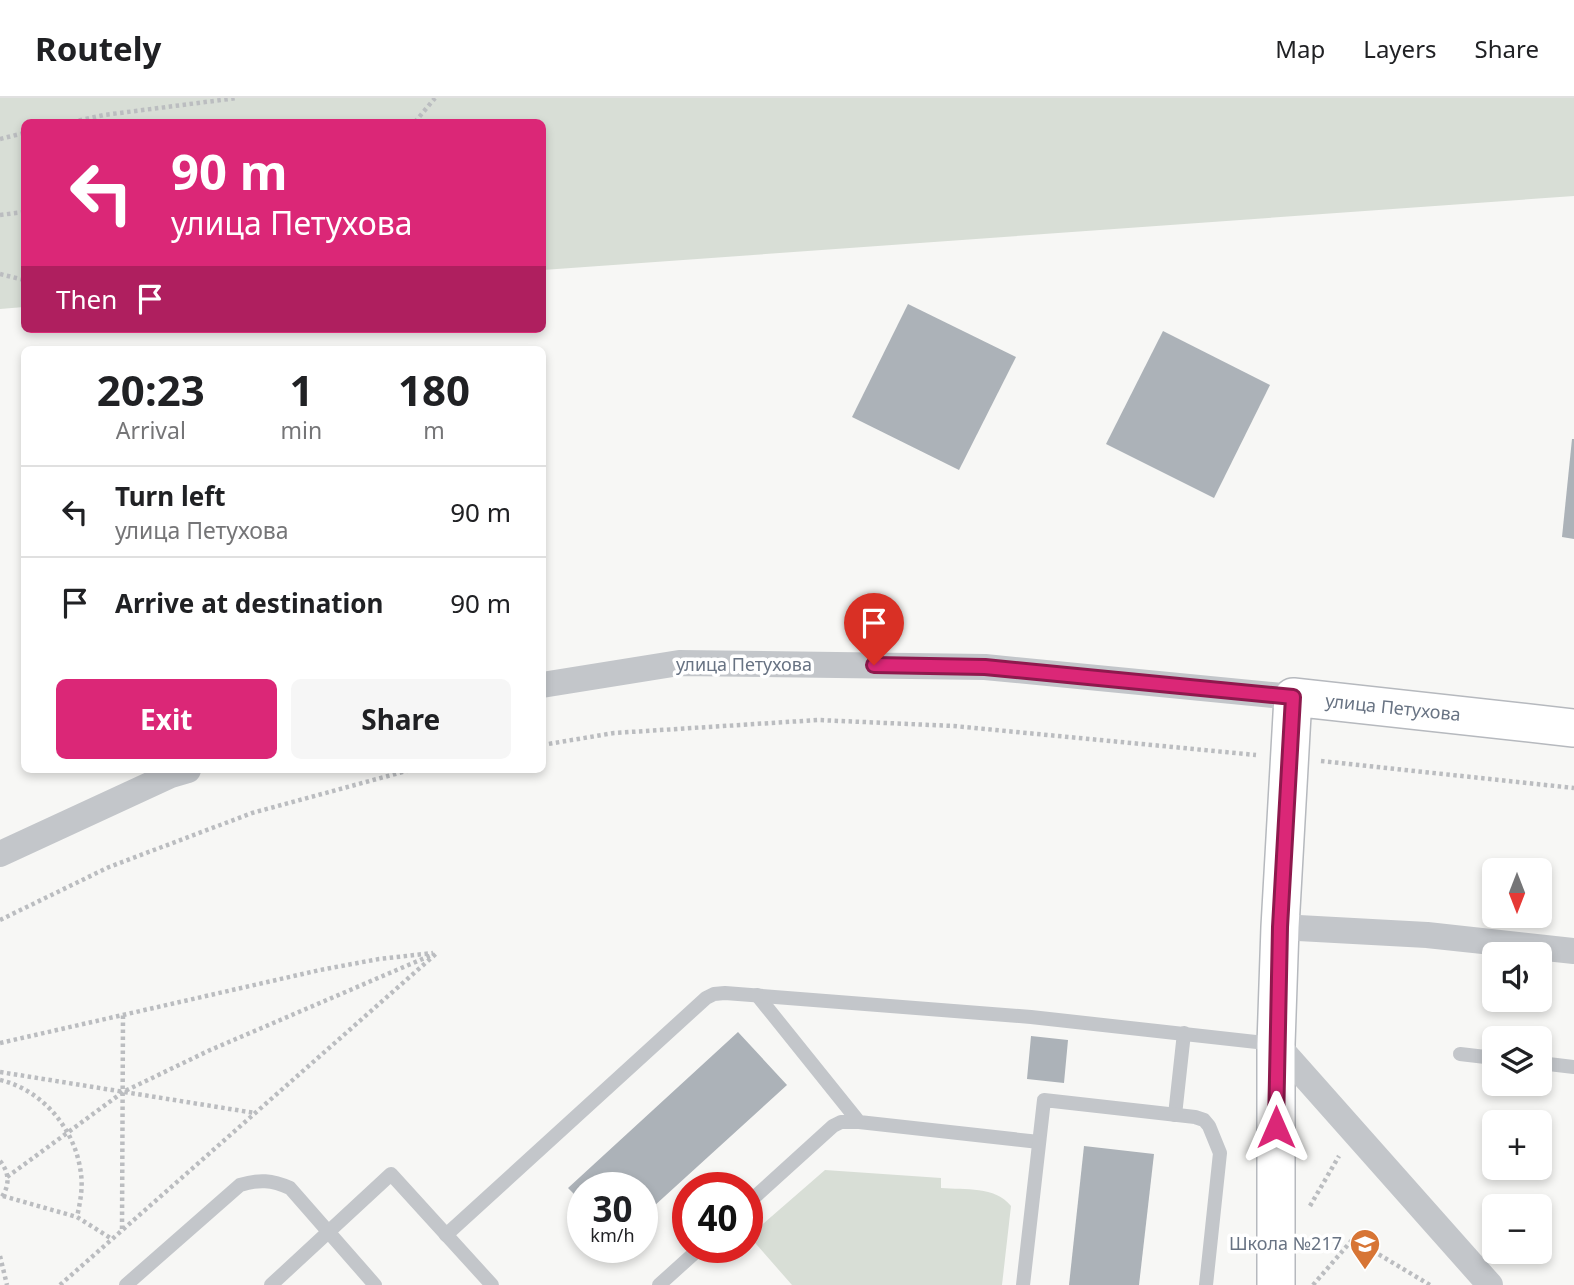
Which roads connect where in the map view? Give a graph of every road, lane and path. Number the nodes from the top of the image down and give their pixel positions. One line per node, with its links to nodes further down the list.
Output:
1 (237, 98): 3 (path)
2 (435, 98): 4 (path)
3 (86, 119)
4 (418, 119)
5 (21, 134): 6 (path)
6 (0, 139)
7 (21, 212): 8 (path)
8 (0, 215)
9 (0, 274): 10 (path)
10 (21, 279)
11 (546, 684): 12 (street, улица Петухова)
12 (1293, 697): 13 (street, улица Петухова); 15 (street)
13 (1574, 728)
14 (546, 744): 15 (path)
15 (1289, 758): 18 (path); 21 (street)
16 (178, 773): 19 (street)
17 (399, 773): 20 (path)
18 (1574, 788)
19 (0, 853)
20 (0, 920)
21 (1280, 927): 22 (street); 28 (street)
22 (1574, 951)
23 (438, 953): 25 (path); 35 (path); 36 (path)
24 (757, 995): 26 (lane); 38 (lane); 50 (lane)
25 (123, 1015): 27 (path); 35 (path)
26 (1184, 1033): 28 (lane); 37 (lane)
27 (0, 1043)
28 (1276, 1044): 39 (street); 63 (street)
29 (1460, 1054): 30 (lane)
30 (1482, 1057)
31 (1552, 1064): 32 (lane)
32 (1574, 1067)
33 (0, 1072): 35 (path)
34 (0, 1080): 40 (path)
35 (123, 1092): 36 (path); 40 (path); 48 (path)
36 (255, 1113): 48 (path)
37 (1175, 1115): 41 (lane); 62 (lane)
38 (859, 1122): 41 (lane); 44 (lane)
39 (1353, 1131): 46 (path); 66 (street)
40 (68, 1132): 43 (path); 47 (path)
41 (1039, 1142): 61 (lane)
42 (0, 1161): 43 (path)
43 (8, 1177): 45 (path)
44 (763, 1189)
45 (1, 1197): 47 (path)
46 (1308, 1210)
47 (77, 1217): 51 (path)
48 (122, 1230): 51 (path)
49 (328, 1231): 50 (lane); 56 (lane); 57 (lane); 58 (lane)
50 (446, 1235): 59 (lane)
51 (112, 1239): 55 (path)
52 (0, 1256): 54 (path)
53 (683, 1263): 60 (lane)
54 (7, 1285)
55 (60, 1285)
56 (126, 1285)
57 (271, 1285)
58 (375, 1285)
59 (492, 1285)
60 (659, 1285)
61 (1023, 1285)
62 (1206, 1285)
63 (1276, 1285)
64 (1314, 1285): 65 (path)
65 (1430, 1285)
66 (1490, 1285)

